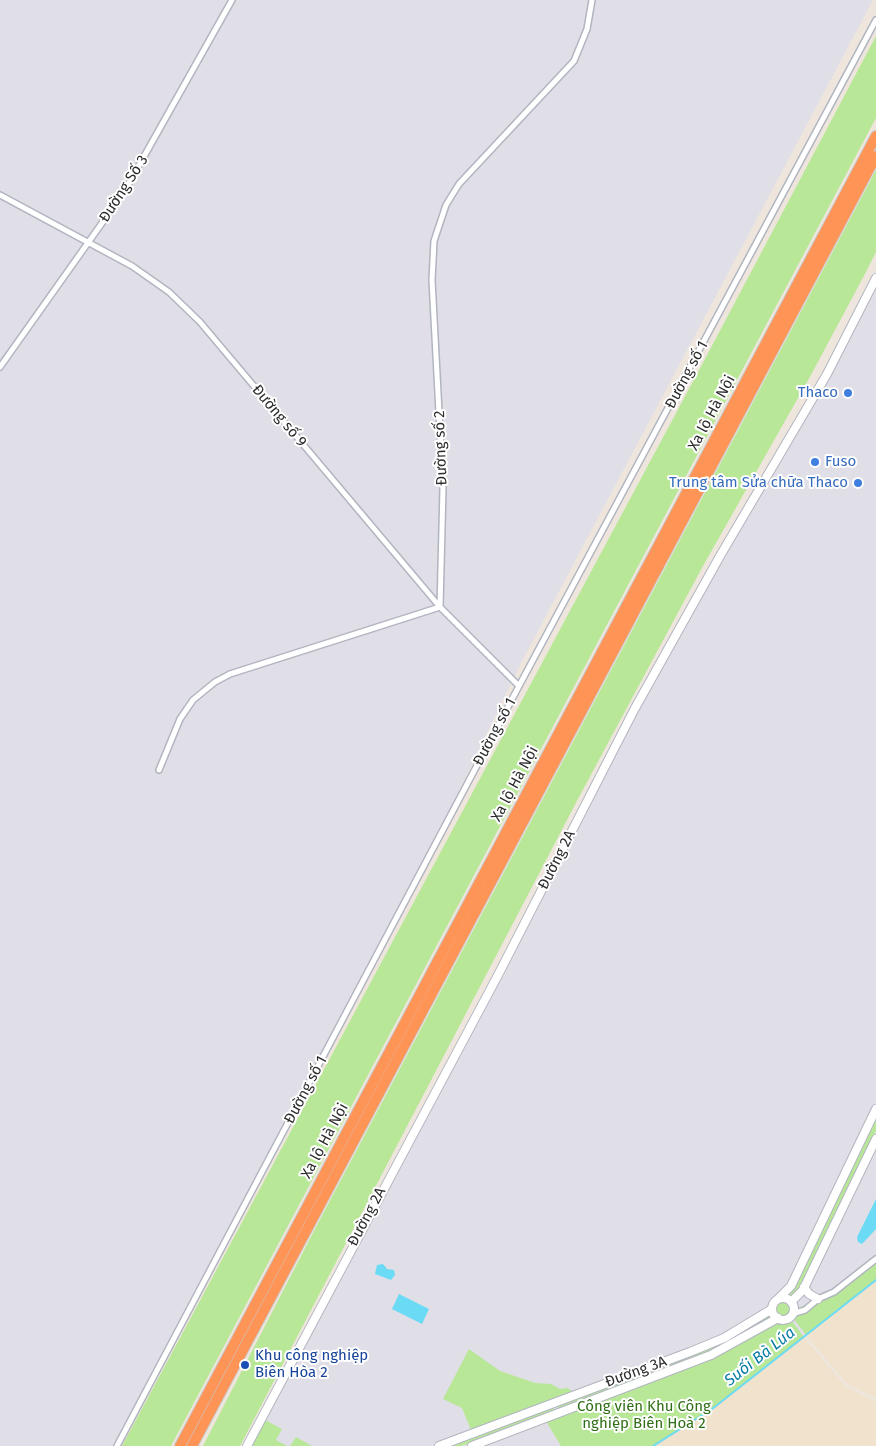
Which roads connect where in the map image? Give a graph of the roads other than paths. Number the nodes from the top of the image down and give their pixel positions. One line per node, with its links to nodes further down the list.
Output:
1 (232, 0): 7 (street, Đường Số 3)
2 (592, 0): 10 (street, Đường số 2)
3 (876, 20): 11 (street, Đường số 1)
4 (876, 136): 26 (highway, Xa lộ Hà Nội)
5 (876, 156): 27 (highway, Xa lộ Hà Nội)
6 (0, 195): 7 (street, Đường số 9)
7 (89, 242): 9 (street, Đường Số 3); 10 (street, Đường số 9)
8 (876, 278): 28 (street, Đường 2A)
9 (0, 367)
10 (440, 607): 11 (street, Đường số 9); 12 (street)
11 (519, 686): 25 (street, Đường số 1)
12 (159, 770)
13 (876, 1109): 17 (street)
14 (876, 1139): 16 (street)
15 (876, 1259): 18 (street)
16 (804, 1288): 18 (street); 19 (street)
17 (778, 1299): 19 (street); 20 (street)
18 (818, 1299): 21 (street)
19 (791, 1302): 21 (street)
20 (772, 1310): 22 (street); 23 (street, Đường 3A)
21 (792, 1314): 22 (street)
22 (778, 1318): 24 (street, Đường 3A)
23 (553, 1402): 24 (street); 29 (street, Đường 3A)
24 (558, 1413): 30 (street, Đường 3A)
25 (117, 1446)
26 (180, 1446)
27 (192, 1446)
28 (247, 1446)
29 (440, 1446)
30 (472, 1446)

